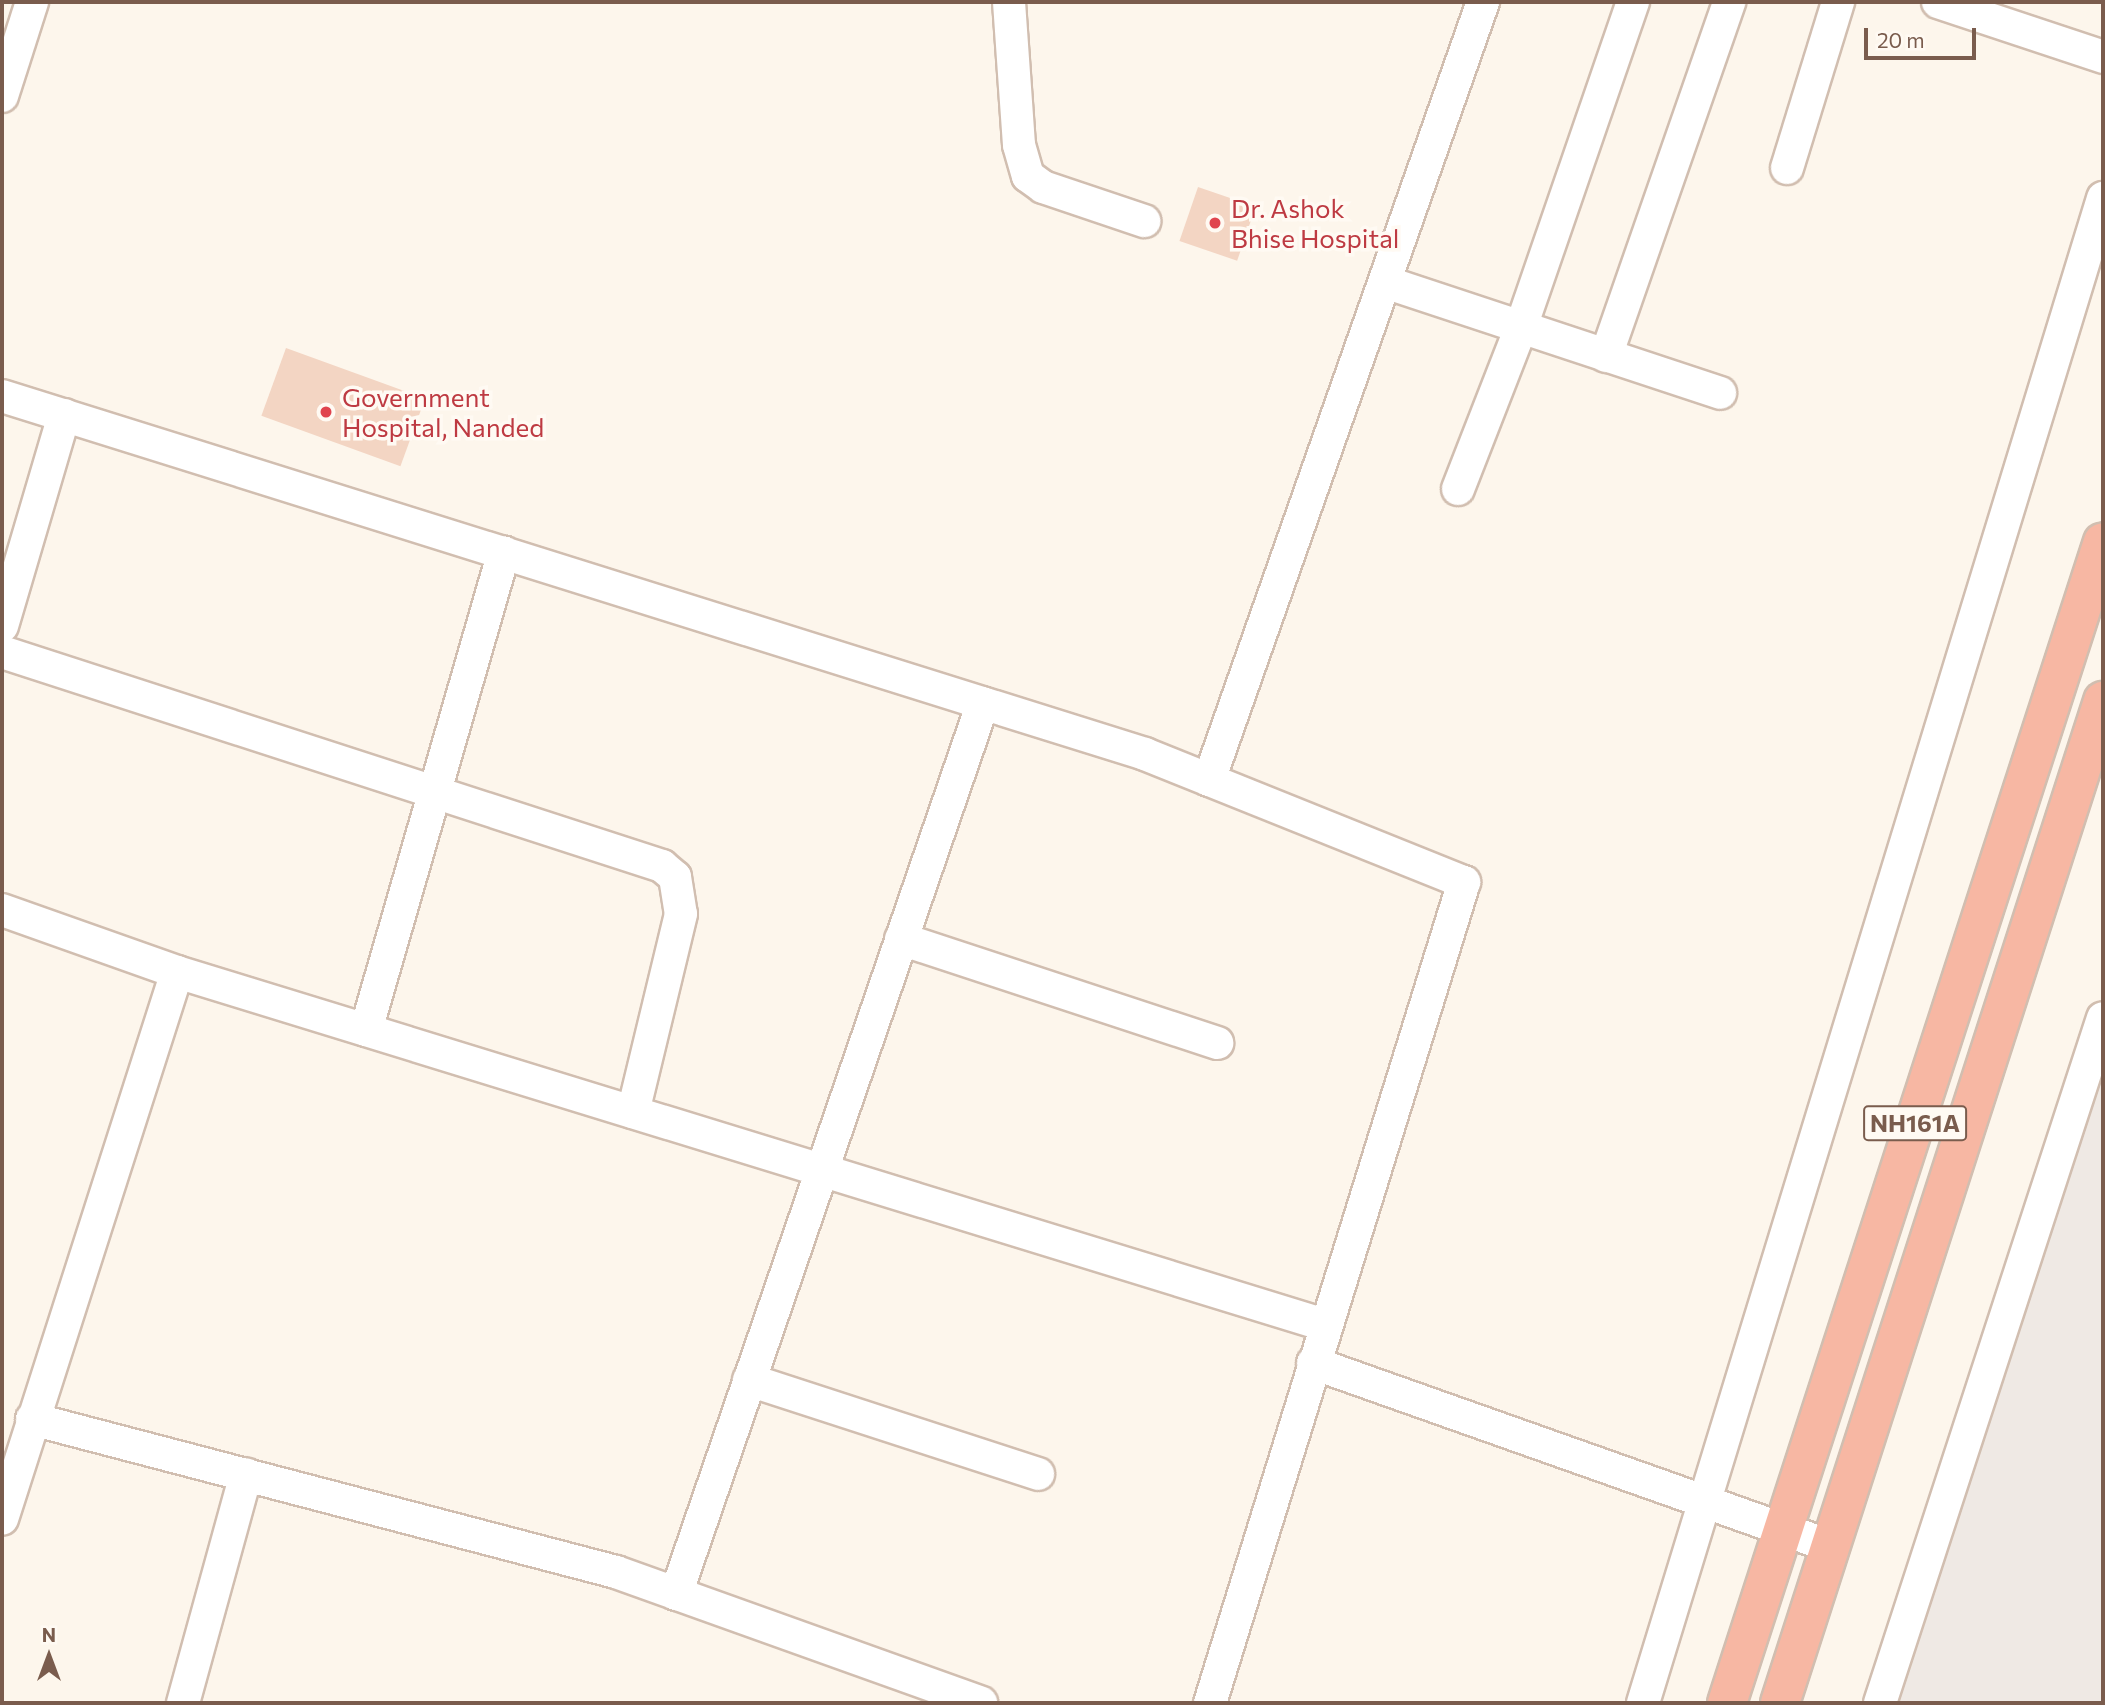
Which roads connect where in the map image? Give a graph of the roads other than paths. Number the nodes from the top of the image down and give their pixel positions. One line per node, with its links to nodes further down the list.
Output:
1 (32, 2): 9 (street)
2 (1009, 2): 12 (street)
3 (1483, 2): 13 (street)
4 (1633, 2): 14 (street)
5 (1729, 2): 15 (street)
6 (1838, 2): 10 (street)
7 (1938, 2): 8 (street)
8 (2103, 57)
9 (2, 96)
10 (1787, 168)
11 (2103, 198): 42 (street)
12 (1144, 222)
13 (1385, 282): 14 (street); 26 (street)
14 (1520, 330): 15 (street); 19 (street)
15 (1606, 356): 16 (street)
16 (1720, 393)
17 (2, 396): 18 (street)
18 (64, 415): 21 (street); 22 (street)
19 (1458, 489)
20 (2103, 542): 44 (highway, NH161A)
21 (504, 553): 25 (street); 27 (street)
22 (2, 626)
23 (2, 652): 27 (street)
24 (2103, 701): 45 (highway, NH161A)
25 (983, 703): 26 (street); 29 (street)
26 (1209, 780): 36 (street)
27 (435, 792): 32 (street); 34 (street)
28 (2, 910): 30 (street)
29 (901, 939): 33 (street); 35 (street)
30 (177, 972): 32 (street); 39 (street)
31 (2103, 1018): 53 (street)
32 (366, 1030): 34 (street)
33 (1217, 1043)
34 (634, 1112): 35 (street)
35 (821, 1169): 36 (street); 38 (street)
36 (1325, 1325): 37 (street)
37 (1313, 1363): 42 (street); 49 (street)
38 (749, 1380): 40 (street); 46 (street)
39 (32, 1419): 41 (street); 43 (street)
40 (1038, 1474)
41 (246, 1475): 46 (street); 48 (street)
42 (1707, 1501): 44 (street); 50 (street)
43 (2, 1519)
44 (1784, 1528): 45 (street); 51 (highway, NH161A)
45 (1830, 1546): 52 (highway, NH161A)
46 (676, 1594): 47 (street)
47 (965, 1701)
48 (183, 1703)
49 (1210, 1703)
50 (1643, 1703)
51 (1727, 1703)
52 (1780, 1703)
53 (1880, 1703)

